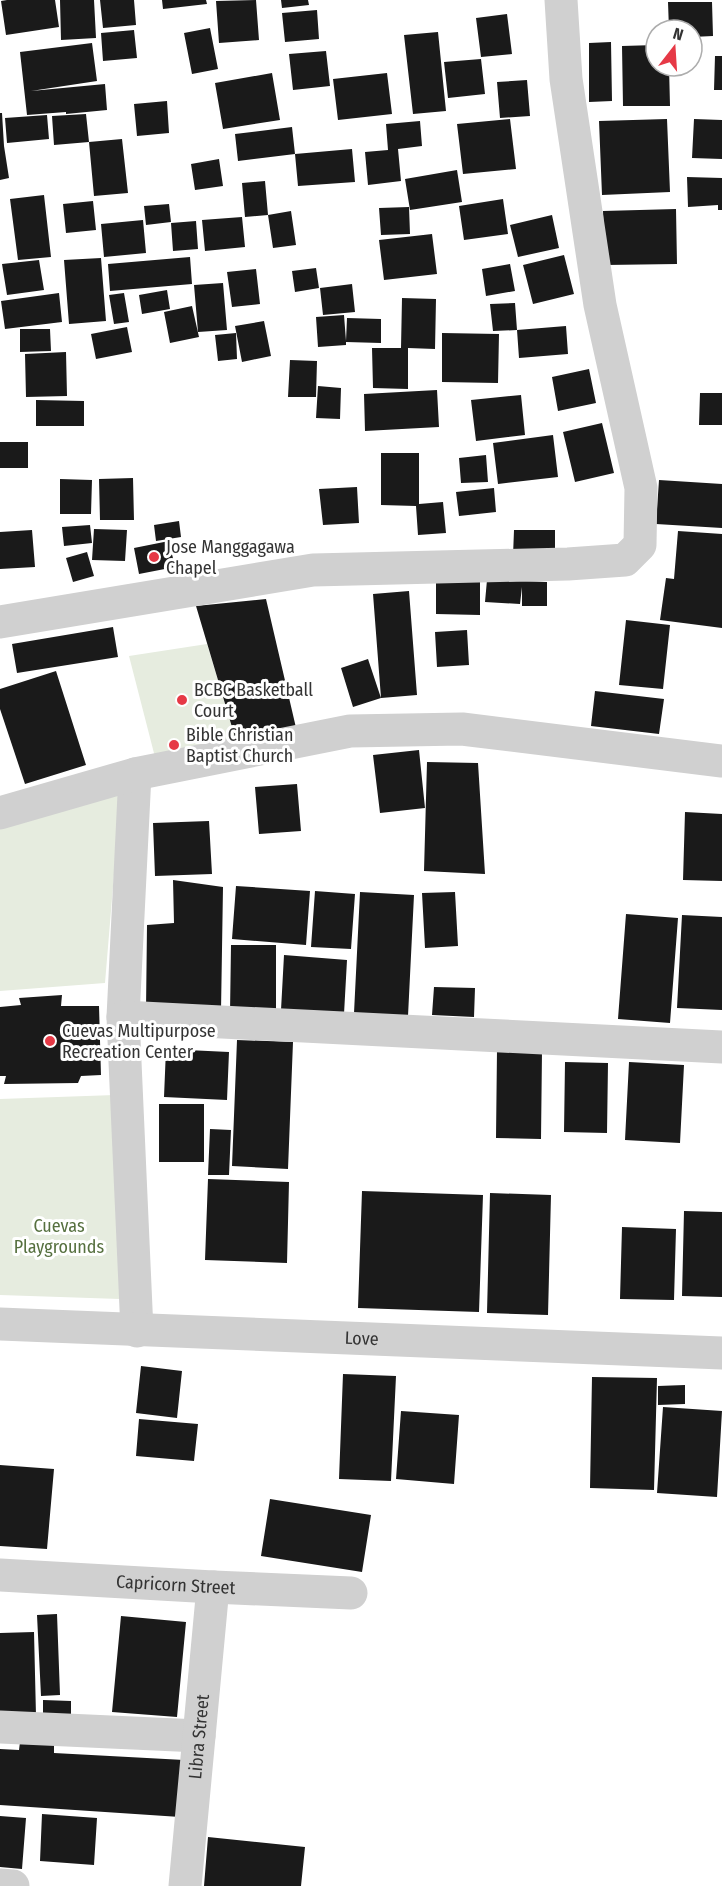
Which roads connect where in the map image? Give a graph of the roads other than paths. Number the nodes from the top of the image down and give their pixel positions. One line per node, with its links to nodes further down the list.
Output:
1 (561, 0): 2 (street)
2 (0, 622)
3 (722, 761): 4 (street)
4 (135, 774): 5 (street); 6 (street)
5 (0, 813)
6 (123, 1017): 7 (street); 9 (street)
7 (722, 1047)
8 (0, 1324): 9 (street, Love)
9 (137, 1331): 10 (street, Love)
10 (722, 1353)
11 (0, 1575): 12 (street, Capricorn Street)
12 (213, 1587): 13 (street, Capricorn Street); 15 (street, Libra Street)
13 (351, 1593)
14 (0, 1727): 15 (street)
15 (199, 1736): 18 (street, Libra Street)
16 (0, 1885): 17 (street)
17 (13, 1886)
18 (185, 1886)

